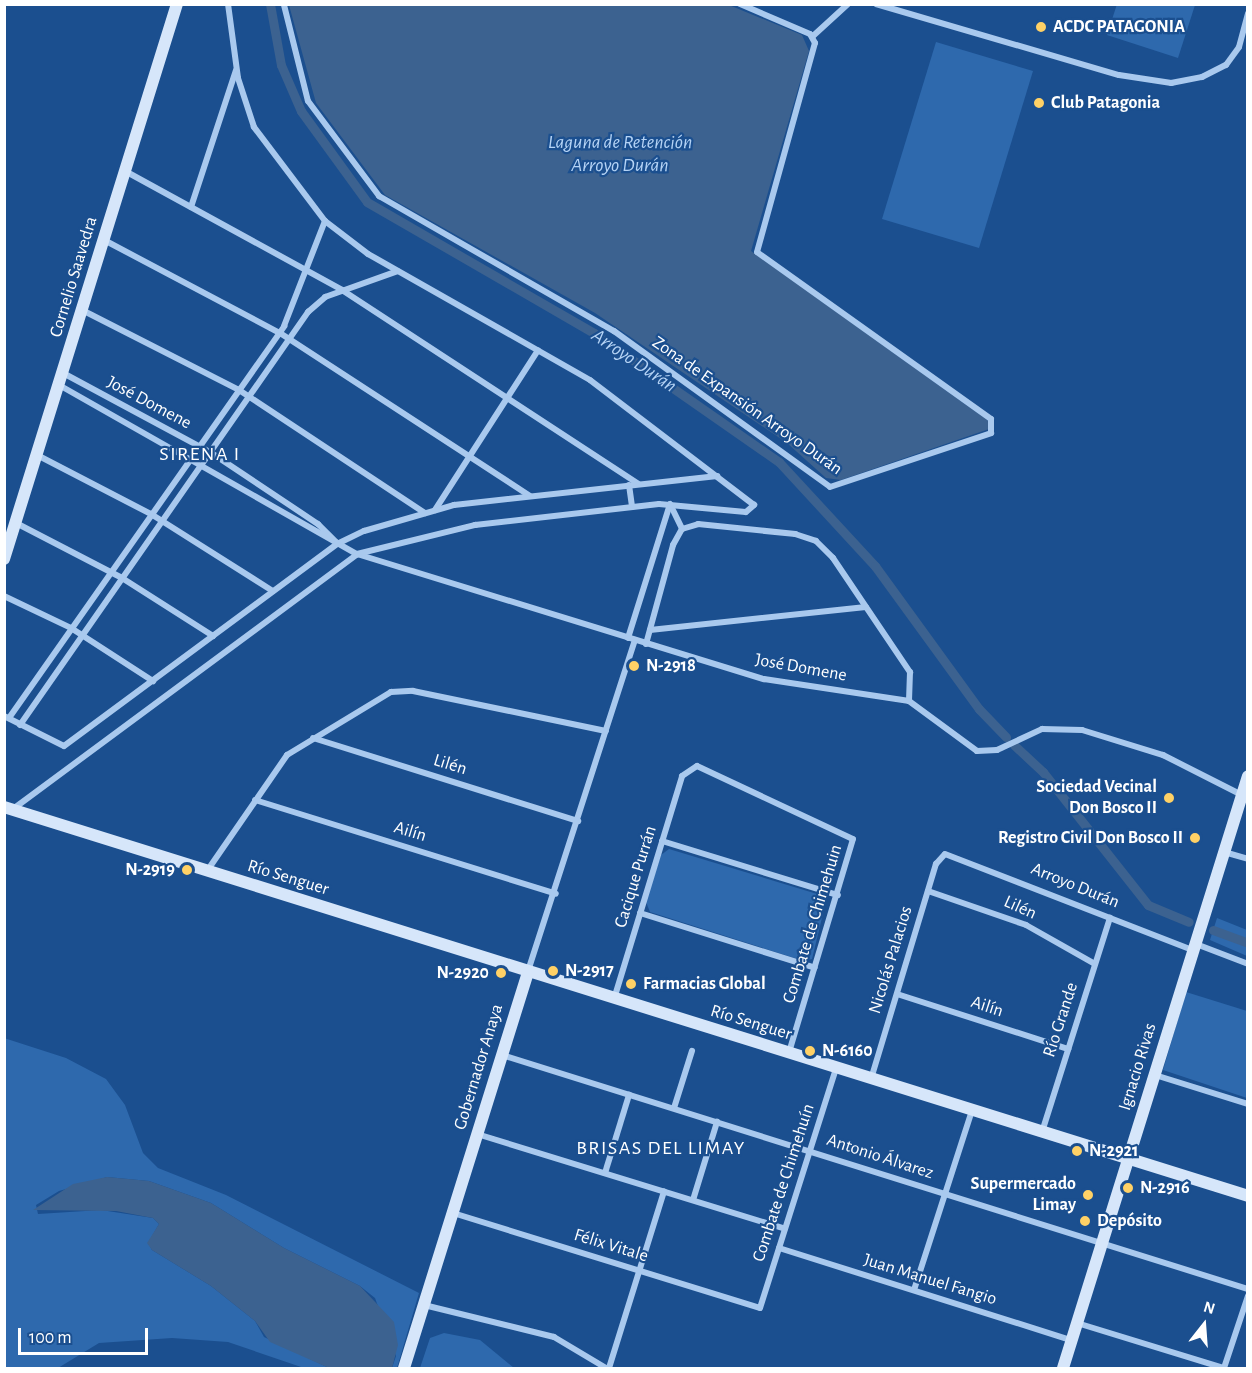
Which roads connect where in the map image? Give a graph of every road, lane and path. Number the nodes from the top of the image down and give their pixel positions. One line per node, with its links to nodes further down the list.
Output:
1 (177, 4): 10 (main road, Cornelio Saavedra)
2 (228, 4): 9 (street)
3 (740, 4): 8 (street)
4 (848, 4): 8 (street)
5 (876, 4): 7 (street)
6 (284, 5): 8 (street, Zona de Expansión Arroyo Durán)
7 (1248, 13)
8 (813, 36)
9 (236, 68): 11 (street); 12 (street)
10 (125, 171): 11 (street); 13 (main road, Cornelio Saavedra)
11 (191, 207): 14 (street)
12 (325, 221): 14 (street); 15 (street)
13 (104, 240): 17 (main road, Cornelio Saavedra); 18 (street)
14 (310, 270): 16 (street); 18 (street)
15 (398, 271): 16 (street); 20 (street)
16 (342, 290): 19 (street); 24 (street)
17 (82, 310): 21 (main road, Cornelio Saavedra); 22 (street)
18 (280, 333): 19 (street); 22 (street)
19 (289, 339): 23 (street); 28 (street)
20 (538, 350): 24 (street); 31 (street)
21 (61, 379): 25 (street, José Domene); 27 (main road, Cornelio Saavedra); 29 (street, José Domene)
22 (239, 390): 23 (street); 25 (street)
23 (249, 396): 26 (street); 38 (street)
24 (507, 398): 28 (street); 32 (street)
25 (198, 446): 26 (street, José Domene); 29 (street)
26 (210, 452): 30 (street); 43 (street, José Domene)
27 (37, 455): 39 (street); 41 (main road, Cornelio Saavedra)
28 (469, 456): 34 (street); 37 (street)
29 (191, 457): 30 (street, José Domene); 39 (street)
30 (202, 463): 40 (street); 43 (street, José Domene)
31 (718, 476): 32 (street); 35 (street)
32 (638, 484): 33 (street)
33 (629, 485): 34 (street); 36 (street)
34 (531, 496): 37 (street)
35 (670, 504): 36 (street); 42 (street); 55 (street, Gobernador Anaya)
36 (632, 507): 44 (street)
37 (435, 510): 38 (street)
38 (425, 513): 43 (street)
39 (152, 514): 40 (street); 46 (street)
40 (162, 520): 47 (street); 48 (street)
41 (16, 523): 45 (main road, Cornelio Saavedra); 46 (street)
42 (682, 529): 50 (street); 52 (street)
43 (338, 544): 44 (street, José Domene); 48 (street)
44 (357, 554): 55 (street, José Domene); 66 (street)
45 (4, 559)
46 (111, 572): 47 (street); 51 (street)
47 (122, 578): 53 (street); 54 (street)
48 (273, 591): 54 (street)
49 (4, 596): 51 (street)
50 (866, 607): 52 (street); 58 (street)
51 (71, 628): 53 (street); 59 (street)
52 (650, 630): 56 (street)
53 (83, 635): 57 (street); 60 (street)
54 (213, 636): 57 (street)
55 (631, 639): 56 (street, José Domene); 61 (street, Gobernador Anaya)
56 (646, 644): 58 (street, José Domene)
57 (153, 681): 60 (street)
58 (909, 700): 64 (street, José Domene)
59 (7, 717): 60 (street)
60 (20, 725)
61 (606, 731): 62 (street); 67 (street, Gobernador Anaya)
62 (313, 738): 65 (street); 67 (street, Lilén)
63 (1248, 776): 64 (main road, Ignacio Rivas)
64 (1242, 795): 70 (main road, Ignacio Rivas)
65 (255, 800): 73 (street); 75 (street, Ailín)
66 (9, 809): 73 (main road, Río Senguer)
67 (579, 821): 75 (street, Gobernador Anaya)
68 (854, 839): 69 (street, Cacique Purrán); 76 (street, Combate de Chimehuin)
69 (662, 841): 76 (street); 77 (street, Cacique Purrán)
70 (1224, 852): 72 (street); 79 (main road, Ignacio Rivas)
71 (945, 854): 74 (street, Nicolás Palacios); 78 (street, Arroyo Durán)
72 (1248, 859)
73 (207, 871): 83 (main road, Río Senguer)
74 (928, 891): 80 (street, Lilén); 84 (street, Nicolás Palacios)
75 (556, 894): 83 (street, Gobernador Anaya)
76 (838, 895): 82 (street, Combate de Chimehuin)
77 (640, 913): 82 (street); 85 (street, Cacique Purrán)
78 (1110, 917): 79 (street, Arroyo Durán); 80 (street, Río Grande)
79 (1195, 947): 81 (street, Arroyo Durán); 91 (main road, Ignacio Rivas)
80 (1095, 964): 86 (street, Río Grande)
81 (1248, 964)
82 (816, 968): 88 (street, Combate de Chimehuin)
83 (528, 972): 85 (main road, Río Senguer); 89 (main road, Gobernador Anaya)
84 (897, 994): 86 (street, Ailín); 92 (street, Nicolás Palacios)
85 (614, 999): 88 (main road, Río Senguer)
86 (1068, 1049): 98 (street, Río Grande)
87 (692, 1051): 95 (street)
88 (789, 1053): 90 (main road, Río Senguer)
89 (502, 1055): 93 (street, Antonio Álvarez); 99 (main road, Gobernador Anaya)
90 (836, 1068): 92 (main road, Río Senguer); 100 (street, Combate de Chimehuín)
91 (1154, 1075): 94 (street); 101 (main road, Ignacio Rivas)
92 (871, 1078): 96 (main road, Río Senguer)
93 (629, 1095): 95 (street, Antonio Álvarez); 102 (street)
94 (1248, 1104)
95 (674, 1108): 97 (street, Antonio Álvarez)
96 (972, 1110): 98 (main road, Río Senguer); 104 (street)
97 (717, 1122): 100 (street, Antonio Álvarez); 106 (street)
98 (1042, 1132): 101 (main road, Río Senguer)
99 (477, 1134): 102 (street); 107 (main road, Gobernador Anaya)
100 (810, 1150): 104 (street, Antonio Álvarez); 108 (street, Combate de Chimehuín)
101 (1128, 1159): 105 (main road, Río Senguer); 109 (main road, Ignacio Rivas)
102 (605, 1173): 103 (street)
103 (664, 1191): 106 (street); 111 (street)
104 (945, 1193): 109 (street, Antonio Álvarez); 113 (street)
105 (1248, 1196)
106 (693, 1200): 108 (street)
107 (453, 1214): 111 (street, Félix Vitale); 115 (main road, Gobernador Anaya)
108 (785, 1229): 110 (street, Combate de Chimehuín)
109 (1102, 1243): 112 (street, Antonio Álvarez); 117 (main road, Ignacio Rivas)
110 (779, 1248): 113 (street, Juan Manuel Fangio); 116 (street, Combate de Chimehuín)
111 (640, 1271): 116 (street, Félix Vitale); 120 (street)
112 (1248, 1288)
113 (914, 1290): 118 (street, Juan Manuel Fangio)
114 (1248, 1296): 122 (street)
115 (424, 1305): 119 (main road, Gobernador Anaya); 120 (street)
116 (760, 1308)
117 (1077, 1323): 118 (main road, Ignacio Rivas); 122 (street)
118 (1072, 1340): 121 (main road, Ignacio Rivas)
119 (404, 1368)
120 (607, 1368)
121 (1063, 1368)
122 (1223, 1368)

